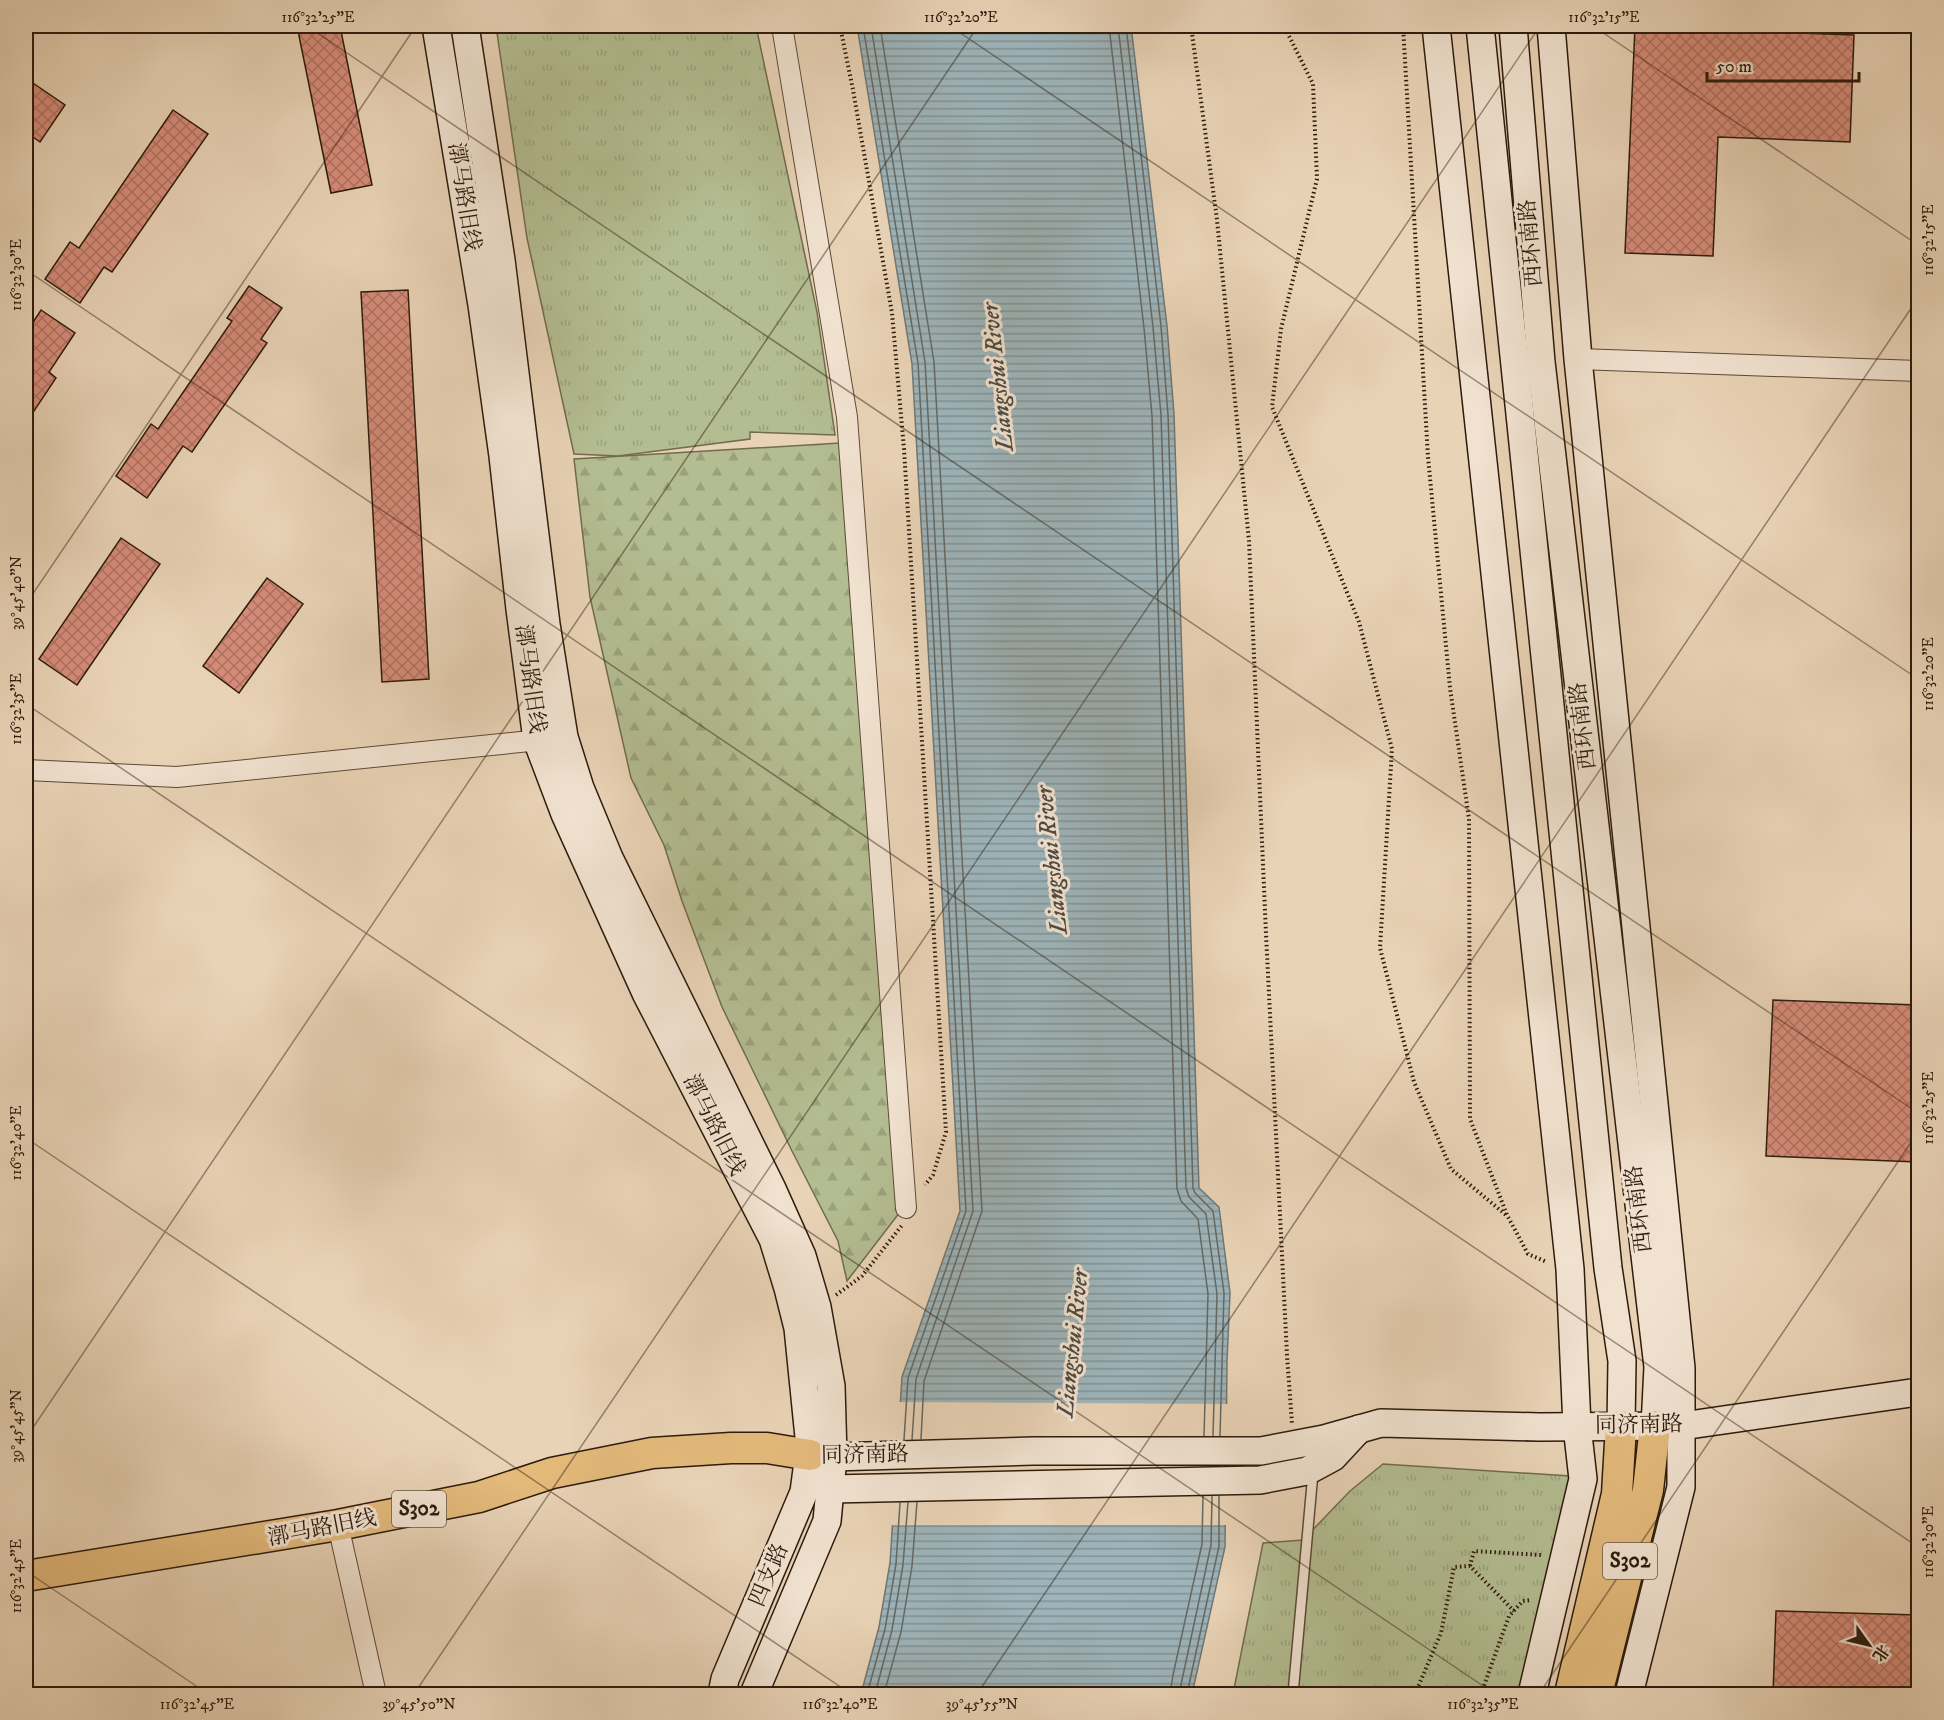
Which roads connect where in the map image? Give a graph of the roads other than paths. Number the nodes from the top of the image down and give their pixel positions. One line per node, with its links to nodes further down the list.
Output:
1 (436, 26): 14 (main road, 漷马路旧线)
2 (465, 26): 13 (main road, 漷马路旧线)
3 (782, 26): 17 (street)
4 (1436, 26): 19 (main road)
5 (1480, 26): 20 (main road, 西环南路)
6 (1513, 26): 9 (main road, 西环南路)
7 (1551, 26): 8 (main road)
8 (1556, 93): 9 (main road); 10 (main road)
9 (1527, 193): 15 (main road, 西环南路)
10 (1578, 360): 11 (street); 12 (main road)
11 (1918, 371)
12 (1608, 650): 15 (main road); 21 (main road)
13 (564, 737): 14 (street); 23 (main road, 漷马路旧线)
14 (537, 740): 16 (street); 23 (main road, 漷马路旧线)
15 (1586, 746): 21 (main road, 西环南路)
16 (26, 770)
17 (906, 1209)
18 (1918, 1392): 21 (main road, 同济南路)
19 (1577, 1426): 20 (main road, 同济南路); 22 (main road, 同济南路); 32 (main road)
20 (1621, 1426): 21 (main road, 同济南路); 33 (main road, S302)
21 (1669, 1426): 34 (main road, S302); 35 (main road)
22 (1359, 1429): 23 (main road, 同济南路); 24 (main road, 同济南路)
23 (821, 1456): 25 (main road, 同济南路); 26 (main road, 漷马路旧线 / S302); 29 (main road, 四支路)
24 (1313, 1467): 25 (main road, 同济南路); 31 (lane)
25 (831, 1489): 30 (main road, 四支路)
26 (338, 1525): 27 (main road, 漷马路旧线 / S302); 28 (street)
27 (26, 1576)
28 (376, 1695)
29 (722, 1695)
30 (754, 1695)
31 (1293, 1695)
32 (1532, 1695)
33 (1570, 1695)
34 (1597, 1695)
35 (1629, 1695)

